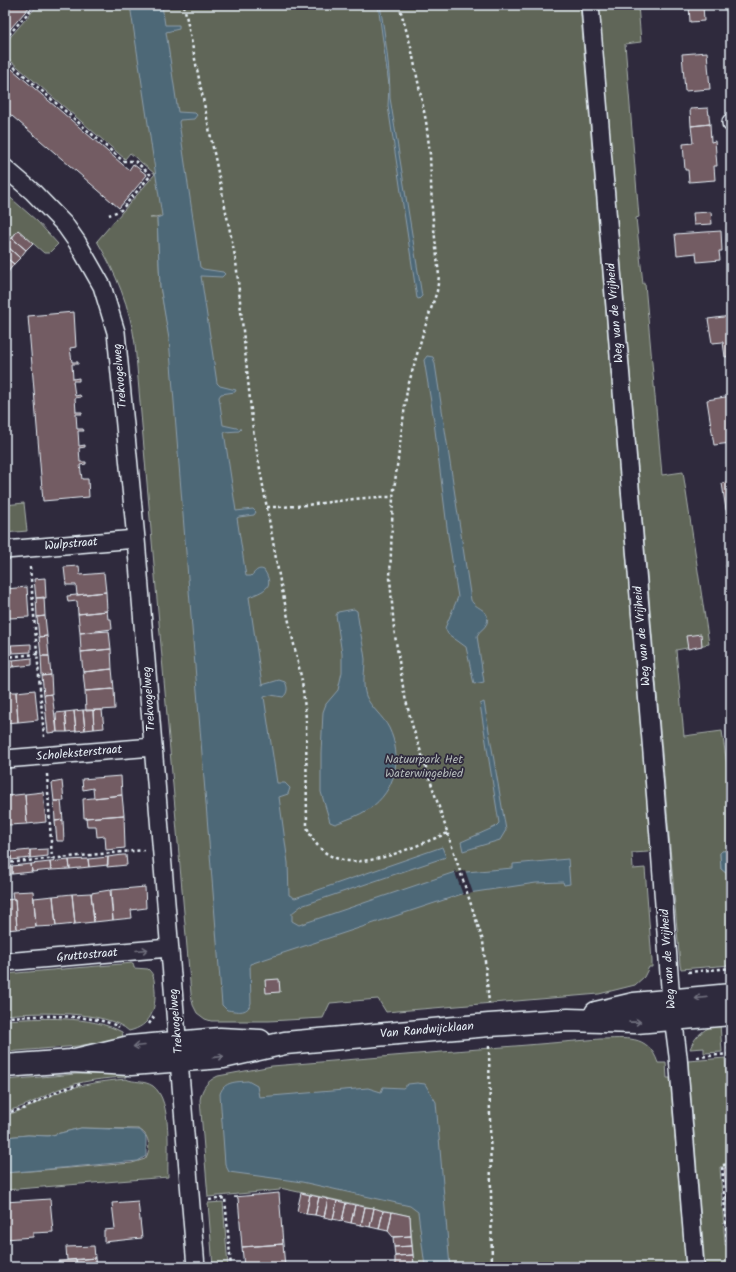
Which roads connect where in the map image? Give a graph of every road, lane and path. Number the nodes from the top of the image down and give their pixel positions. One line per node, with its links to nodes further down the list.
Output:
1 (35, 5): 5 (path)
2 (184, 5): 10 (path)
3 (399, 5): 9 (path)
4 (590, 5): 26 (street, Weg van de Vrijheid)
5 (5, 39)
6 (5, 59): 8 (path)
7 (5, 168): 11 (street, Trekvogelweg)
8 (108, 215)
9 (393, 497): 10 (path); 19 (path)
10 (267, 507): 19 (path)
11 (136, 539): 12 (street, Wulpstraat); 16 (street, Trekvogelweg)
12 (29, 548): 13 (street, Wulpstraat); 14 (path)
13 (5, 550)
14 (38, 654): 15 (path); 17 (path)
15 (5, 657)
16 (153, 747): 17 (street, Scholeksterstraat); 20 (street, Trekvogelweg)
17 (46, 756): 18 (street, Scholeksterstraat); 21 (path)
18 (5, 759)
19 (448, 833): 28 (path)
20 (161, 849): 21 (path); 23 (street, Trekvogelweg)
21 (52, 860): 22 (path)
22 (5, 863)
23 (169, 948): 24 (street, Gruttostraat, one-way to 23); 36 (street, Trekvogelweg)
24 (5, 962)
25 (731, 968): 26 (path)
26 (669, 973): 29 (street, Weg van de Vrijheid)
27 (731, 995): 29 (street, Van Randwijcklaan, one-way to 29)
28 (489, 1003)
29 (672, 1010): 32 (street, Van Randwijcklaan); 36 (street, Van Randwijcklaan); 49 (street, Weg van de Vrijheid)
30 (156, 1013): 33 (path)
31 (5, 1017): 34 (path)
32 (729, 1023): 37 (path)
33 (148, 1026)
34 (122, 1028)
35 (489, 1048): 48 (path)
36 (178, 1052): 39 (street, Van Randwijcklaan); 44 (street, Trekvogelweg)
37 (730, 1054): 38 (path); 40 (path)
38 (695, 1057)
39 (5, 1066)
40 (731, 1072)
41 (86, 1083): 42 (path)
42 (5, 1113)
43 (731, 1164): 45 (path)
44 (190, 1201): 46 (street, Trekvogelweg); 47 (path)
45 (727, 1242)
46 (196, 1267)
47 (231, 1267)
48 (492, 1267)
49 (695, 1267)

